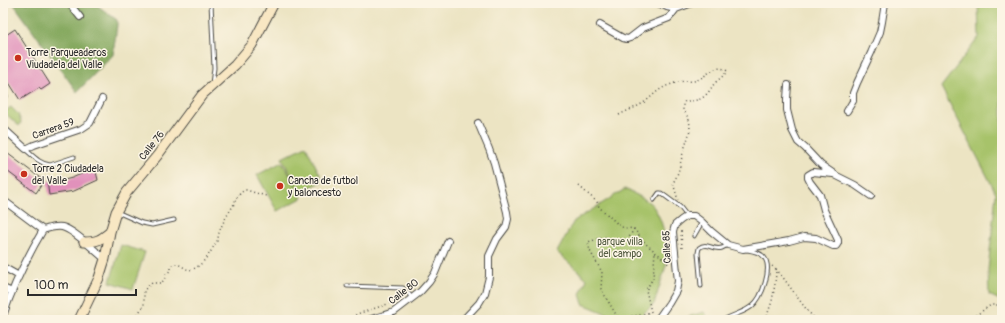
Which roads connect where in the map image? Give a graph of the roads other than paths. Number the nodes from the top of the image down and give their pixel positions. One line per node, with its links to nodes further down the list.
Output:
1 (68, 3): 8 (street)
2 (210, 3): 10 (lane)
3 (274, 3): 10 (street, Calle 76)
4 (658, 3): 7 (street)
5 (692, 3): 7 (street)
6 (885, 3): 13 (street)
7 (676, 9): 9 (street)
8 (80, 17)
9 (600, 25)
10 (211, 85): 22 (street, Calle 76)
11 (788, 85): 18 (street)
12 (102, 99): 16 (street, Carrera 59)
13 (847, 112)
14 (478, 123): 44 (street)
15 (3, 128): 16 (street, Carrera 59)
16 (26, 149): 17 (lane)
17 (74, 157)
18 (833, 174): 19 (street); 32 (street)
19 (871, 196)
20 (3, 200): 26 (street)
21 (654, 200): 23 (lane)
22 (116, 212): 24 (lane); 27 (street, Calle 76)
23 (687, 216): 25 (street); 45 (street, Calle 85)
24 (174, 220)
25 (702, 222): 28 (lane); 31 (street)
26 (43, 230): 29 (street); 35 (street)
27 (110, 232): 29 (street); 33 (street, Calle 76)
28 (694, 236)
29 (81, 239): 33 (street)
30 (448, 241): 40 (street, Calle 80)
31 (728, 245): 32 (street); 37 (lane)
32 (743, 249): 46 (lane)
33 (105, 259): 42 (street, Calle 76)
34 (3, 267): 35 (street)
35 (19, 276): 39 (street)
36 (347, 286): 40 (lane)
37 (701, 286)
38 (3, 288): 39 (street)
39 (12, 292): 41 (street)
40 (410, 297): 43 (street, Calle 80)
41 (3, 316)
42 (79, 320)
43 (368, 320)
44 (464, 320)
45 (657, 320)
46 (724, 320)

